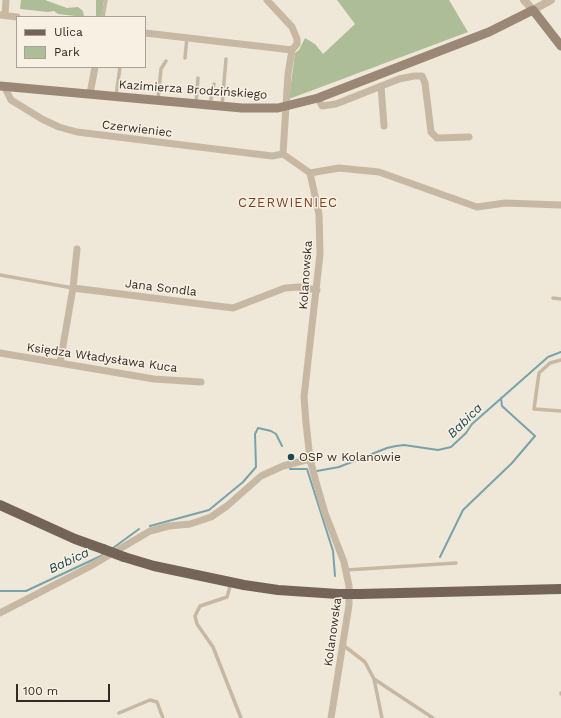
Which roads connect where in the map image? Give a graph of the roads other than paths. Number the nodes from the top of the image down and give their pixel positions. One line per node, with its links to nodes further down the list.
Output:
1 (6, 0): 7 (street)
2 (106, 0): 8 (lane)
3 (266, 0): 13 (street)
4 (524, 0): 6 (street)
5 (551, 0): 6 (street)
6 (533, 10): 12 (main road); 25 (main road, Kazimierza Brodzińskiego)
7 (3, 15): 9 (street)
8 (103, 16)
9 (16, 17)
10 (146, 33): 11 (street)
11 (187, 37): 13 (street); 14 (lane)
12 (561, 46)
13 (292, 50): 30 (street)
14 (185, 58)
15 (226, 59): 29 (lane)
16 (166, 60): 26 (lane)
17 (95, 68): 23 (street)
18 (120, 68): 24 (lane)
19 (198, 78): 27 (lane)
20 (214, 84): 28 (lane)
21 (2, 86): 23 (main road, Kazimierza Brodzińskiego); 33 (street, Czerwieniec)
22 (381, 86): 25 (street); 31 (street); 32 (street)
23 (90, 94): 24 (main road, Kazimierza Brodzińskiego)
24 (116, 96): 26 (main road, Kazimierza Brodzińskiego)
25 (318, 98): 30 (main road, Kazimierza Brodzińskiego)
26 (158, 100): 27 (main road, Kazimierza Brodzińskiego)
27 (196, 104): 28 (main road, Kazimierza Brodzińskiego)
28 (210, 105): 29 (main road, Kazimierza Brodzińskiego)
29 (222, 106): 30 (main road, Kazimierza Brodzińskiego)
30 (286, 106): 33 (street)
31 (384, 126)
32 (469, 137)
33 (283, 154): 34 (street)
34 (310, 173): 35 (street); 39 (street, Kolanowska)
35 (561, 205)
36 (77, 249): 38 (street)
37 (0, 275): 38 (lane, Jana Sondla)
38 (73, 288): 39 (street, Jana Sondla); 44 (street)
39 (317, 290): 47 (street, Kolanowska)
40 (553, 298): 41 (lane)
41 (561, 299)
42 (0, 353): 44 (street, Księdza Władysława Kuca)
43 (561, 360): 46 (lane)
44 (60, 363): 45 (street, Księdza Władysława Kuca)
45 (201, 382)
46 (561, 411)
47 (310, 459): 50 (street, Kolanowska); 53 (street)
48 (0, 505): 51 (main road, bridge)
49 (456, 563): 50 (lane)
50 (346, 570): 54 (street, Kolanowska)
51 (231, 583): 52 (main road, bridge); 58 (lane)
52 (561, 588)
53 (0, 613)
54 (343, 645): 55 (lane); 59 (street, Kolanowska)
55 (374, 679): 60 (lane); 61 (lane)
56 (119, 713): 57 (lane)
57 (163, 718)
58 (241, 718)
59 (330, 718)
60 (382, 718)
61 (433, 718)

